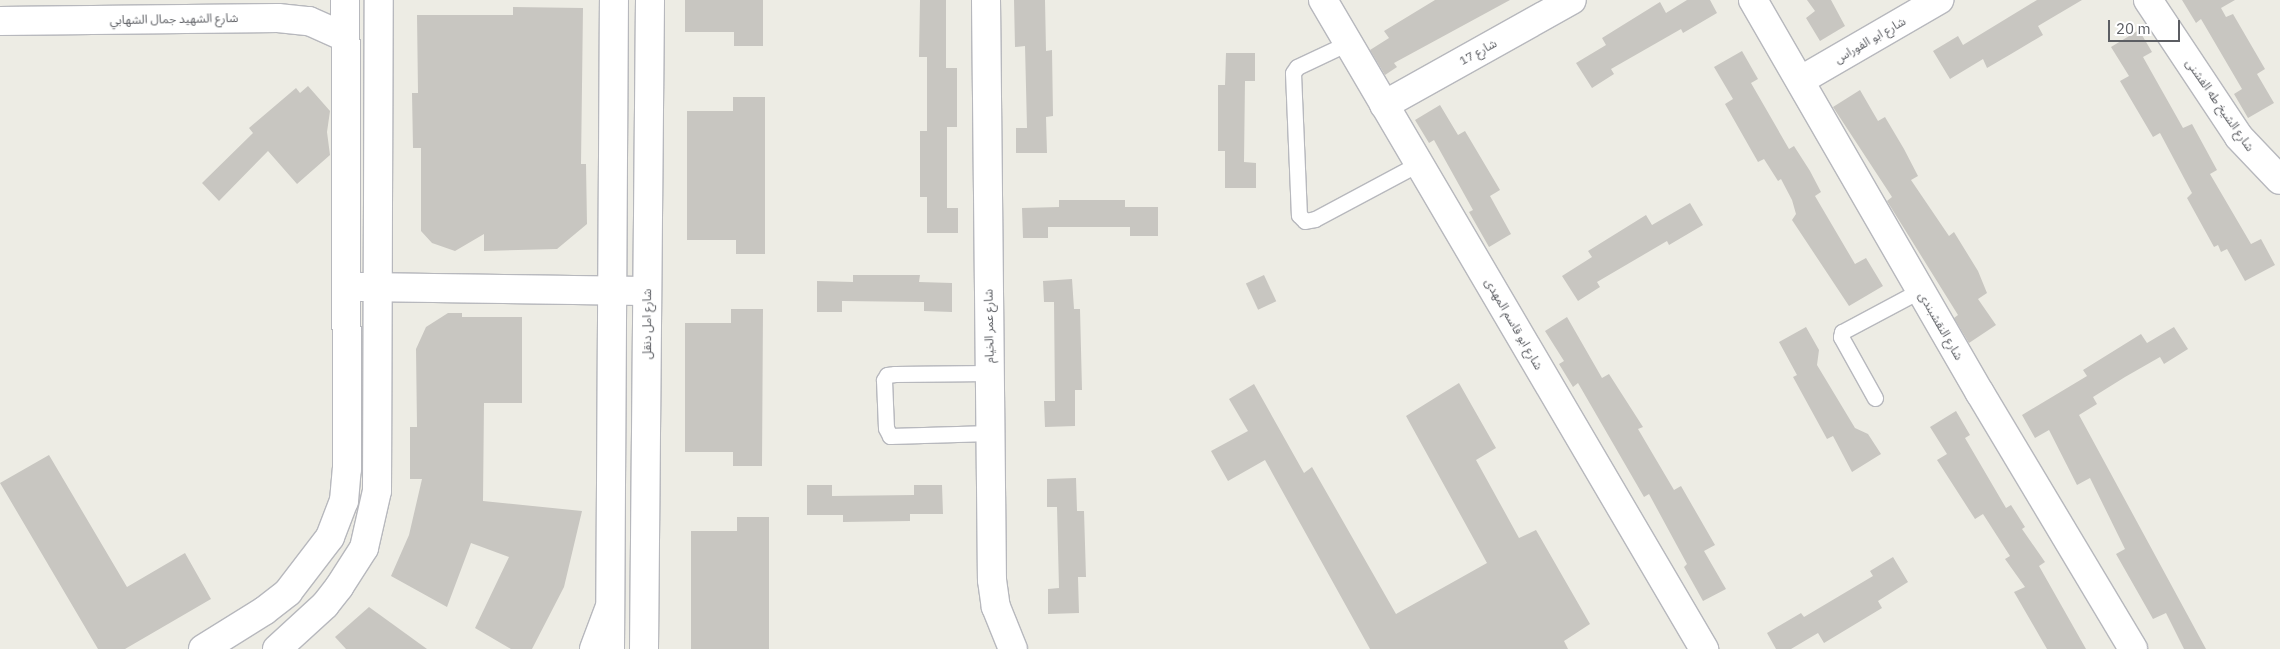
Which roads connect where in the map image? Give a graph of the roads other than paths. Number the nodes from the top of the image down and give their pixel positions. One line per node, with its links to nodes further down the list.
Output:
1 (345, 0): 12 (street)
2 (379, 0): 19 (street)
3 (614, 0): 21 (street)
4 (650, 0): 22 (street, شارع امل دنقل)
5 (986, 0): 23 (street, شارع عمر الخيام)
6 (1323, 0): 13 (street, شارع ابو قاسم المهدى)
7 (1572, 0): 15 (street, شارع 17)
8 (1753, 0): 14 (street, شارع النقشبندى)
9 (1939, 0): 14 (street, شارع ابو الفوراس)
10 (2148, 0): 17 (street, شارع الشيخ طه الفشنى)
11 (0, 21): 12 (street, شارع الشهيد جمال الشهابي)
12 (345, 37): 18 (street)
13 (1348, 43): 15 (street, شارع ابو قاسم المهدى); 16 (lane)
14 (1801, 80): 20 (street, شارع النقشبندى)
15 (1384, 105): 16 (street, شارع ابو قاسم المهدى)
16 (1420, 163): 33 (street, شارع ابو قاسم المهدى)
17 (2280, 180)
18 (346, 287): 19 (street); 27 (street)
19 (378, 287): 21 (street); 28 (street)
20 (1921, 290): 24 (lane); 34 (street, شارع النقشبندى)
21 (613, 291): 22 (street); 26 (street)
22 (647, 291): 31 (street, شارع امل دنقل)
23 (990, 373): 25 (street, شارع عمر الخيام); 25 (lane)
24 (1875, 398)
25 (991, 433): 32 (street, شارع عمر الخيام)
26 (611, 605): 29 (street); 30 (street)
27 (204, 649)
28 (277, 649)
29 (594, 649)
30 (610, 649)
31 (644, 649)
32 (1012, 649)
33 (1704, 649)
34 (2133, 649)

